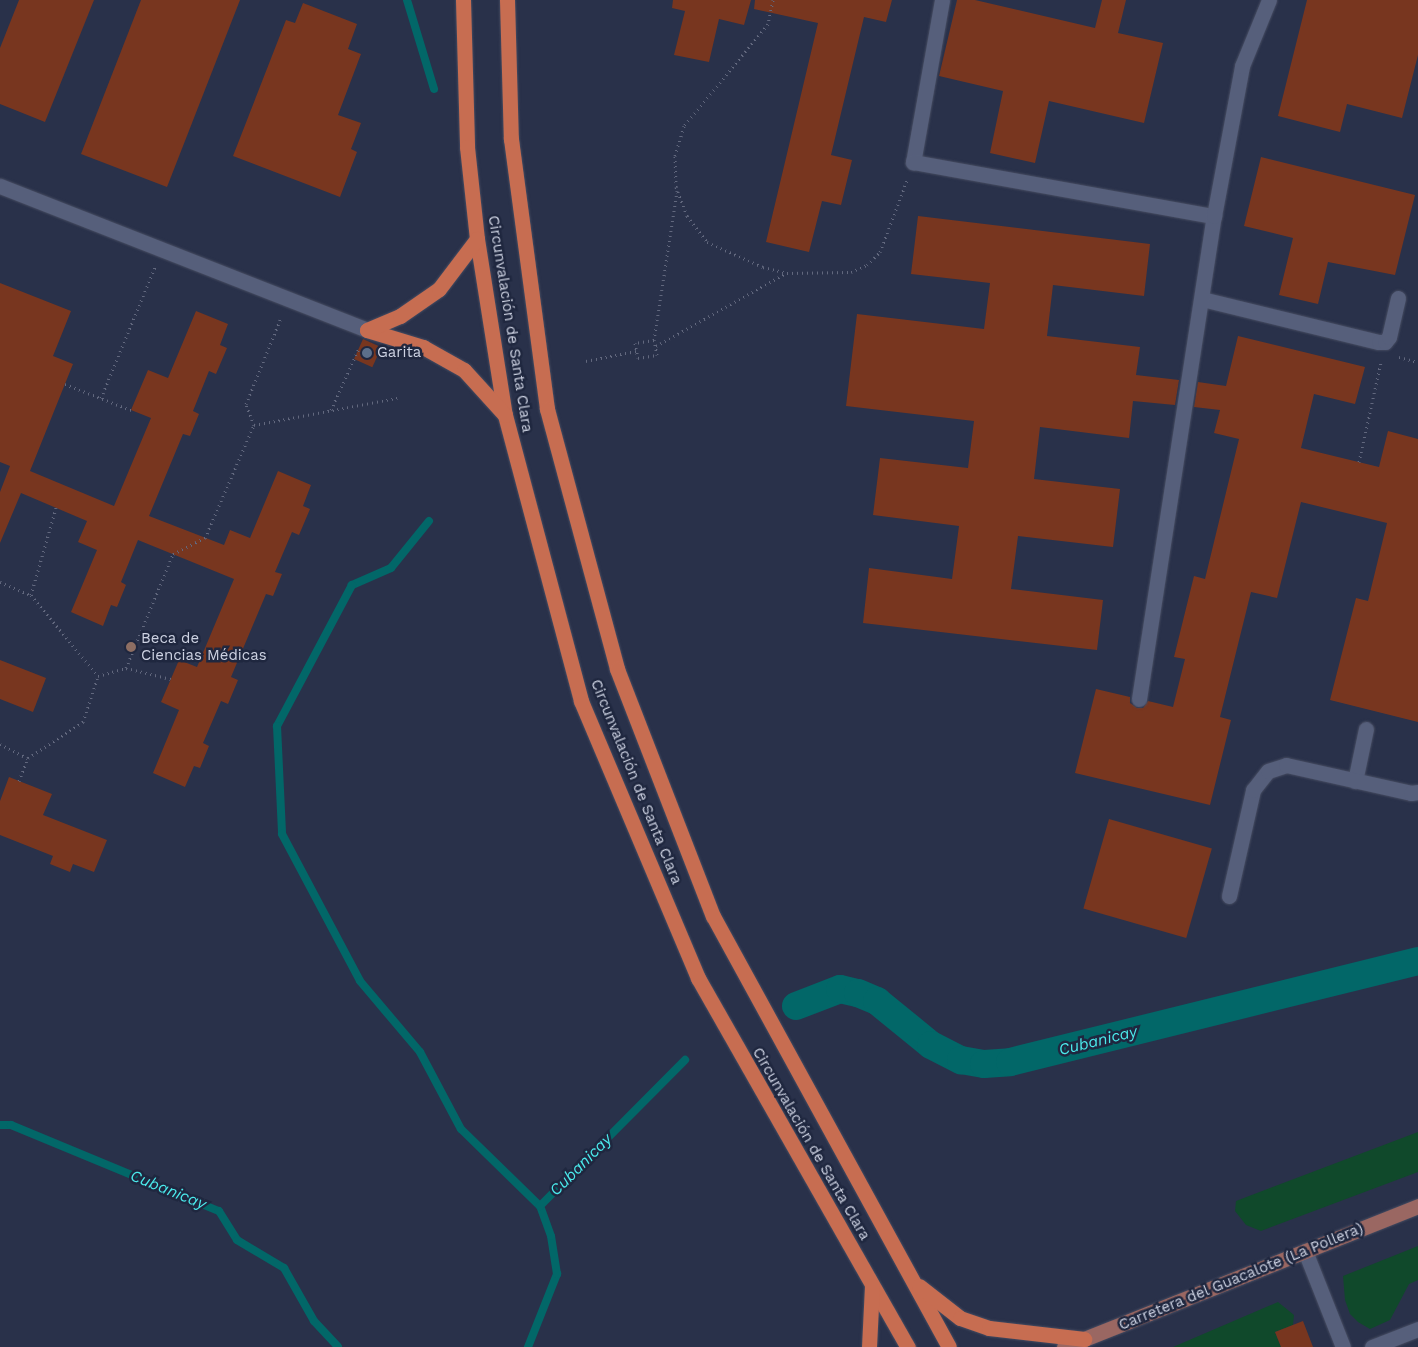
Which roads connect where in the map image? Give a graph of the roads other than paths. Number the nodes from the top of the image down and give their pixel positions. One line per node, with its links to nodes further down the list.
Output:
1 (463, 0): 7 (highway, Circunvalación de Santa Clara)
2 (507, 0): 19 (highway, Circunvalación de Santa Clara)
3 (942, 0): 6 (lane)
4 (1269, 0): 6 (lane)
5 (0, 186): 10 (lane)
6 (1214, 216): 9 (lane)
7 (477, 239): 10 (highway); 11 (highway, Circunvalación de Santa Clara)
8 (1398, 298): 9 (lane)
9 (1202, 299): 12 (lane)
10 (367, 330): 11 (highway)
11 (505, 415): 20 (highway, Circunvalación de Santa Clara)
12 (1138, 699)
13 (1366, 729): 14 (lane)
14 (1355, 780): 15 (lane); 16 (lane)
15 (1418, 792)
16 (1229, 896)
17 (1418, 1206): 18 (main road, Carretera del Guacalote (La Pollera))
18 (1306, 1251): 23 (main road, Carretera del Guacalote (La Pollera)); 28 (lane)
19 (912, 1282): 23 (highway); 26 (highway, Circunvalación de Santa Clara)
20 (872, 1285): 24 (highway); 25 (highway, Circunvalación de Santa Clara)
21 (1418, 1329): 22 (lane)
22 (1388, 1341): 29 (lane); 30 (lane)
23 (1081, 1343): 27 (main road, Carretera del Guacalote (La Pollera))
24 (869, 1347)
25 (908, 1347)
26 (949, 1347)
27 (1064, 1347)
28 (1343, 1347)
29 (1372, 1347)
30 (1404, 1347)

